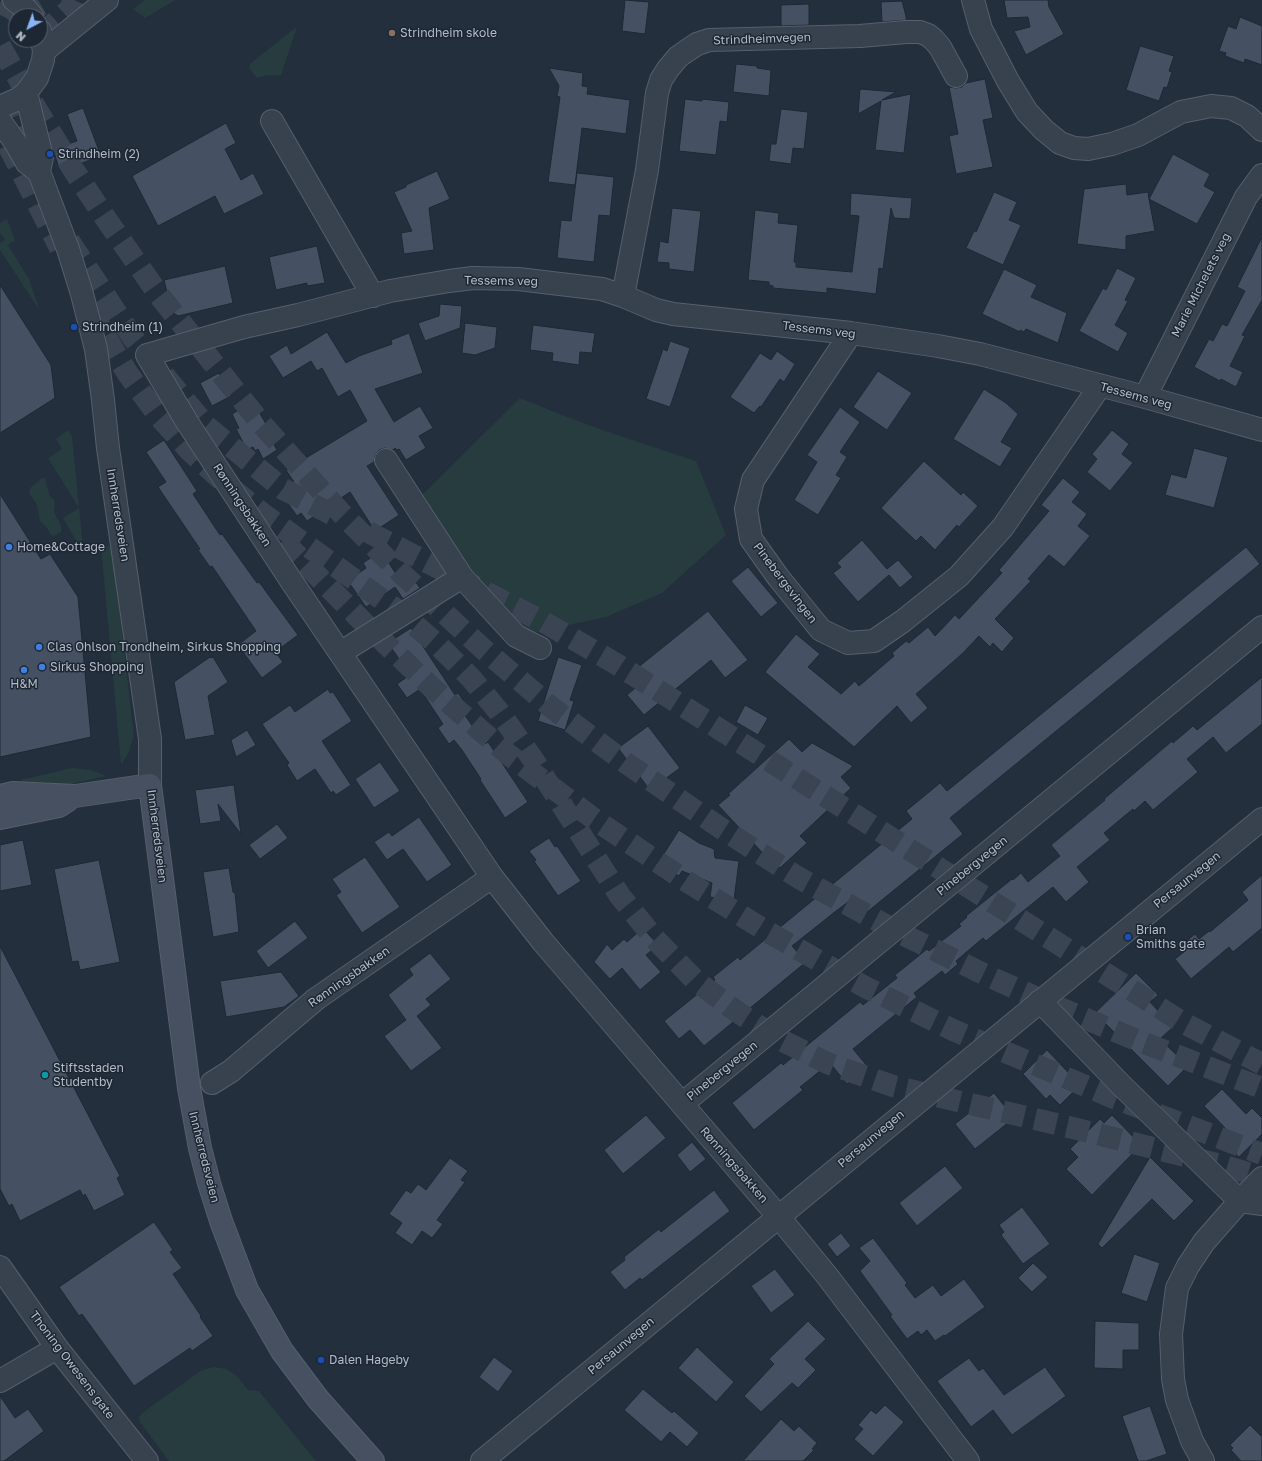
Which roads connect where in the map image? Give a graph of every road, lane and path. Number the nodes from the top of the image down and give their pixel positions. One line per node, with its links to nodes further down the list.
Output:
1 (107, 0): 3 (street)
2 (973, 0): 10 (street)
3 (48, 37)
4 (42, 48): 6 (street)
5 (956, 76): 14 (street, Strindheimvegen)
6 (26, 93): 7 (street); 11 (street, Innherredsveien)
7 (0, 108)
8 (0, 121): 11 (street, Innherredsveien)
9 (272, 121): 13 (street)
10 (1262, 130)
11 (39, 172): 25 (street, Innherredsveien)
12 (1262, 175): 18 (street, Marie Michelets veg)
13 (373, 296): 14 (street, Tessems veg); 16 (street, Tessems veg)
14 (623, 296): 15 (street, Tessems veg)
15 (851, 333): 17 (street, Tessems veg); 17 (street, Pinebergsvingen)
16 (147, 355): 24 (street, Rønningsbakken)
17 (1100, 386): 18 (street, Tessems veg)
18 (1145, 397): 19 (street, Tessems veg)
19 (1262, 430)
20 (386, 460): 21 (street)
21 (462, 578): 23 (street); 24 (street)
22 (1262, 627): 33 (street, Pinebergvegen)
23 (540, 648)
24 (340, 653): 30 (street, Rønningsbakken)
25 (150, 785): 27 (main road); 42 (main road, Innherredsveien)
26 (0, 796): 27 (main road)
27 (75, 796): 28 (main road)
28 (0, 818)
29 (1262, 819): 31 (street, Persaunvegen)
30 (492, 877): 32 (street, Rønningsbakken); 33 (street, Rønningsbakken)
31 (1040, 1001): 35 (street); 37 (street, Persaunvegen)
32 (212, 1083)
33 (682, 1104): 37 (street, Rønningsbakken)
34 (1262, 1178): 35 (street)
35 (1240, 1201): 36 (street); 45 (street)
36 (1262, 1204)
37 (778, 1216): 43 (street, Persaunvegen); 44 (street, Rønningsbakken)
38 (0, 1267): 39 (street, Thoning Owesens gate)
39 (57, 1348): 40 (street); 41 (street, Thoning Owesens gate)
40 (0, 1381)
41 (147, 1461)
42 (373, 1461)
43 (482, 1461)
44 (968, 1461)
45 (1203, 1461)

